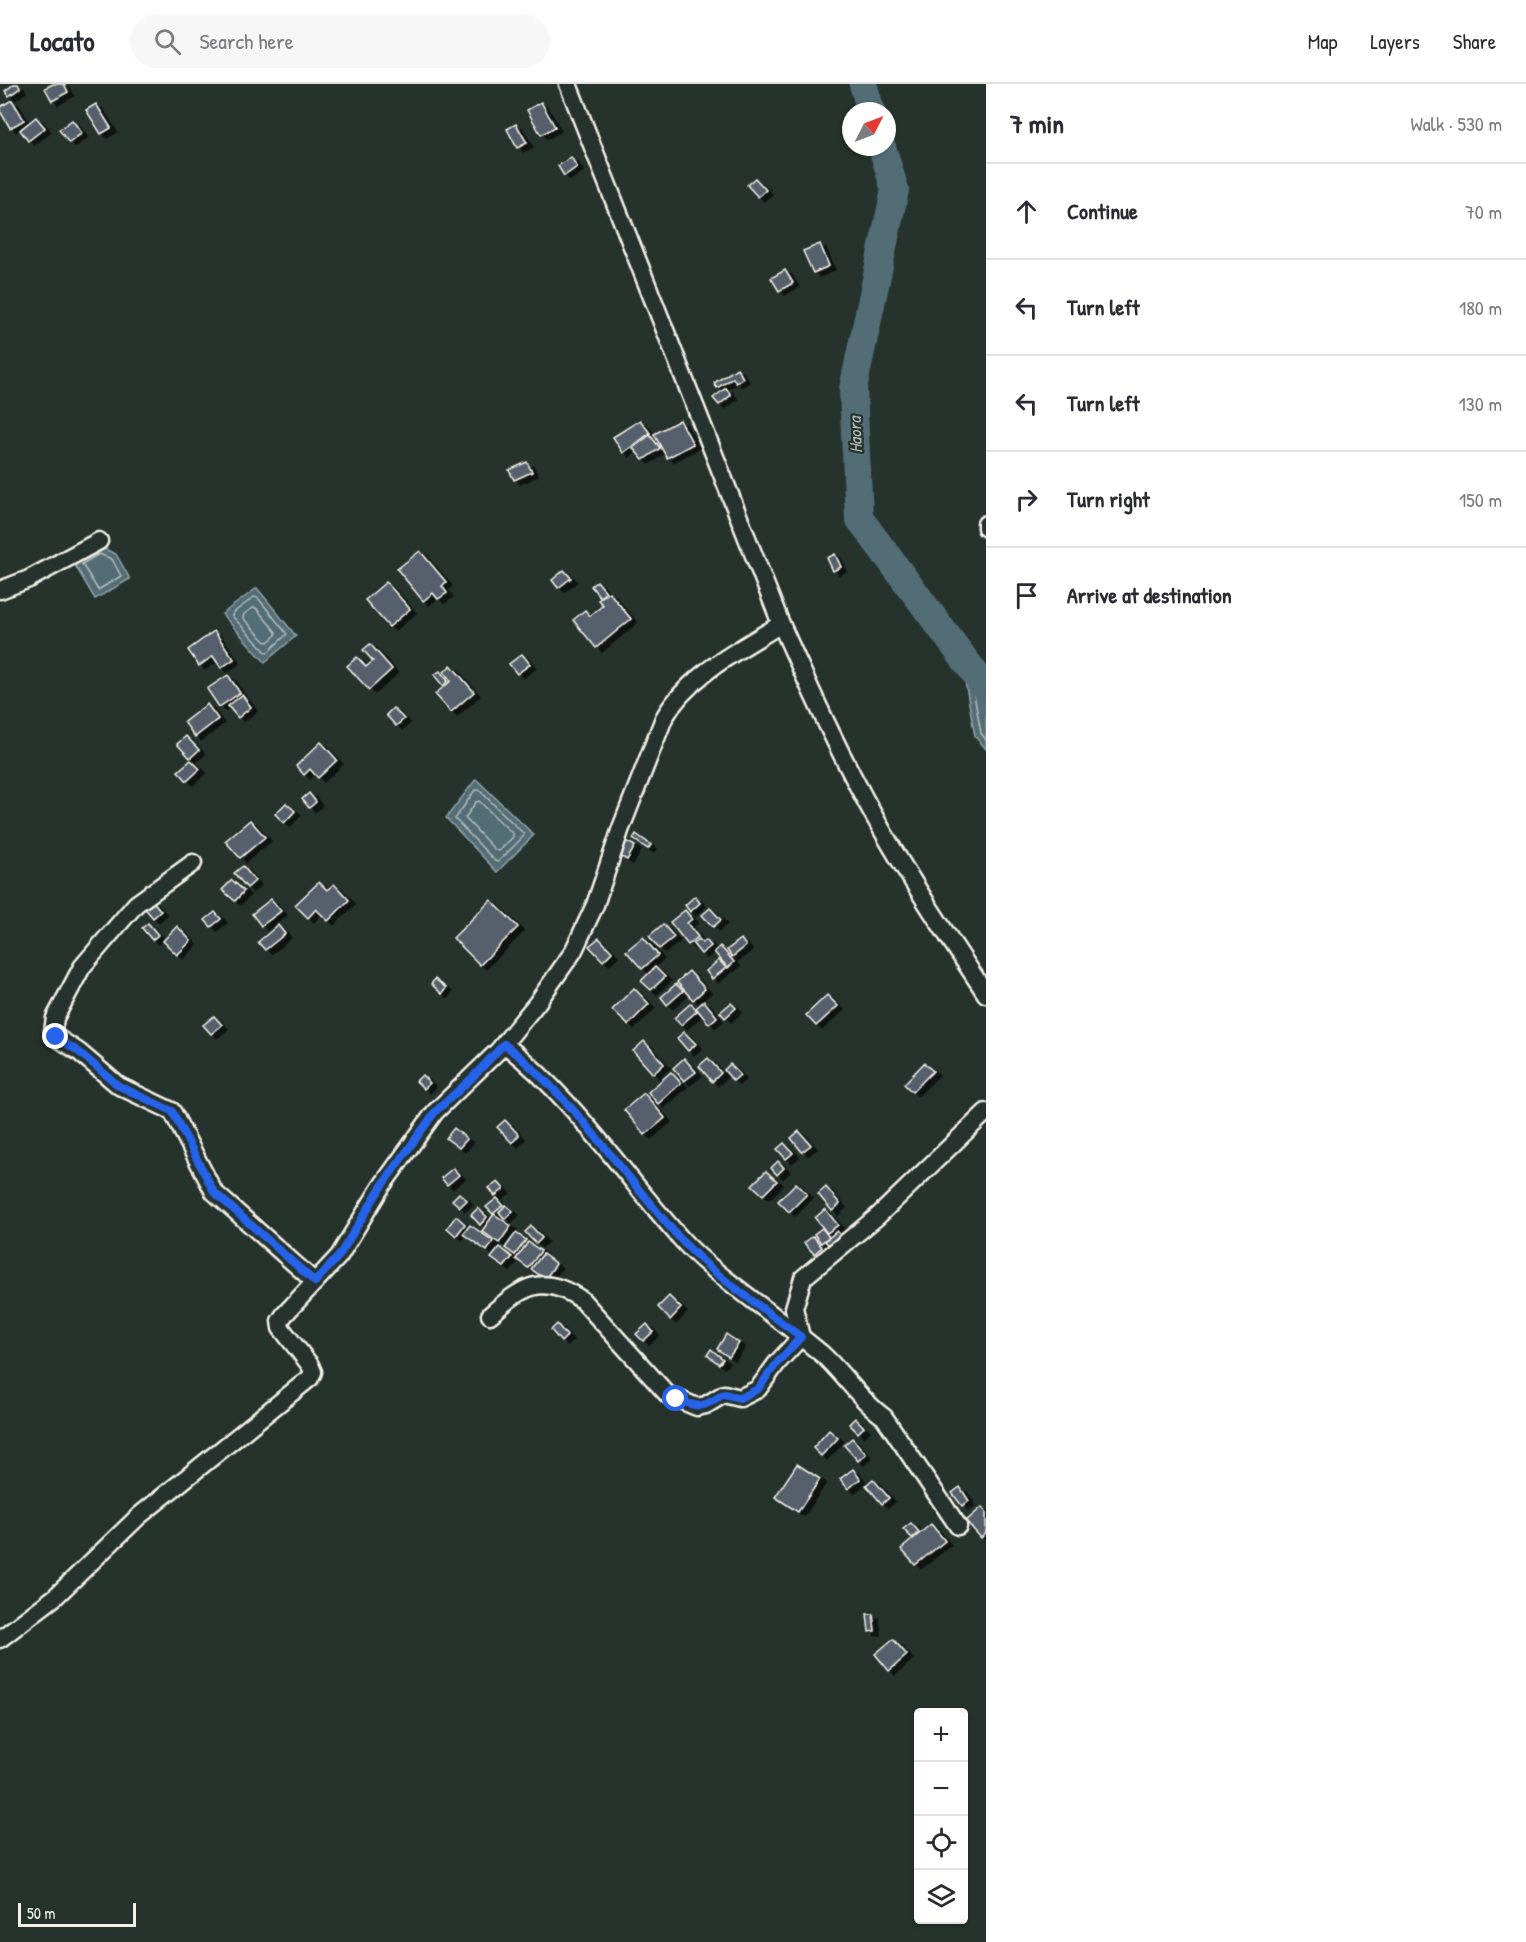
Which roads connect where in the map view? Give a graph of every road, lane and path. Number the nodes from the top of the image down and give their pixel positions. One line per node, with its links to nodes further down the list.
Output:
1 (568, 84): 4 (street)
2 (99, 541): 3 (street)
3 (0, 590)
4 (781, 624): 6 (street); 7 (street)
5 (193, 863): 9 (street)
6 (986, 994)
7 (504, 1044): 9 (street); 11 (street)
8 (986, 1112): 11 (street)
9 (315, 1282): 13 (street)
10 (490, 1315): 11 (street)
11 (801, 1337): 12 (street)
12 (958, 1526)
13 (0, 1639)

